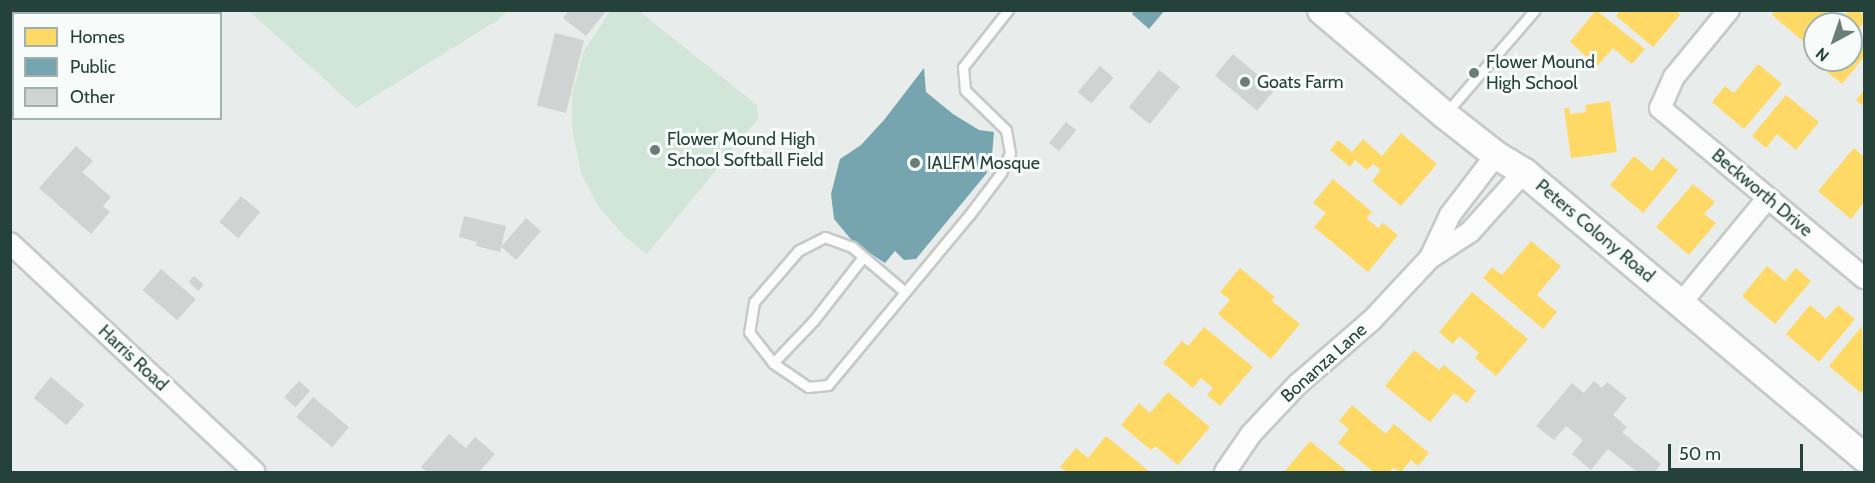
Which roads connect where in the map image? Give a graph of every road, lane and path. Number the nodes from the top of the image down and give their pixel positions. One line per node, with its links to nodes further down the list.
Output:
1 (1008, 10): 13 (lane)
2 (1321, 10): 5 (street, Peters Colony Road)
3 (1534, 10): 5 (lane)
4 (1729, 10): 8 (street, Beckworth Drive)
5 (1445, 115): 6 (street, Peters Colony Road)
6 (1496, 155): 7 (street, Peters Colony Road); 11 (street, Bonanza Lane)
7 (1524, 172): 11 (street, Bonanza Lane); 14 (street, Peters Colony Road)
8 (1768, 198): 12 (street, Beckworth Drive); 14 (street)
9 (10, 243): 17 (street, Harris Road)
10 (862, 257): 13 (lane); 15 (lane); 15 (lane)
11 (1430, 258): 18 (street, Bonanza Lane)
12 (1864, 278)
13 (905, 292): 15 (lane)
14 (1681, 303): 16 (street, Peters Colony Road)
15 (773, 363)
16 (1864, 458)
17 (255, 472)
18 (1225, 472)

